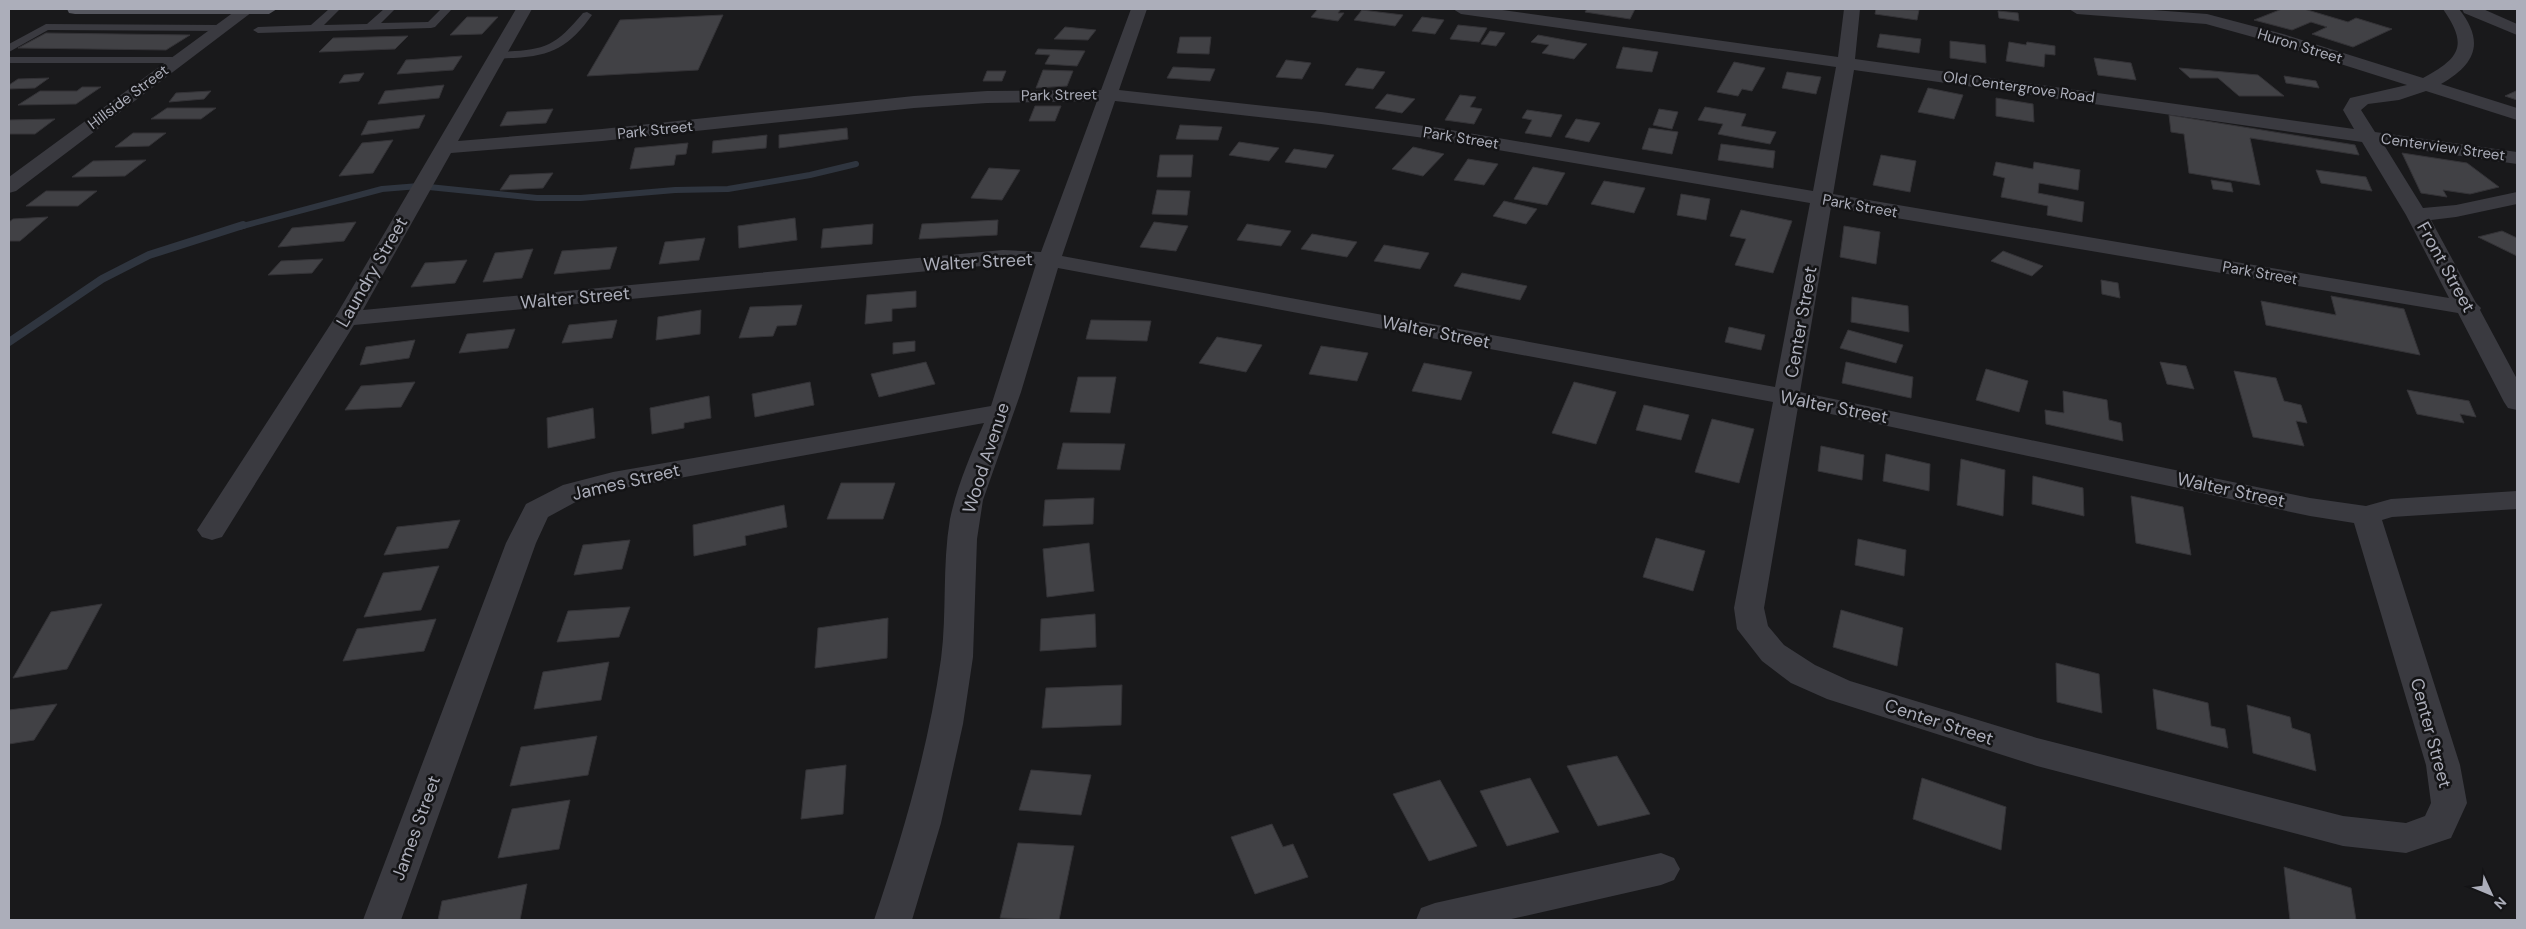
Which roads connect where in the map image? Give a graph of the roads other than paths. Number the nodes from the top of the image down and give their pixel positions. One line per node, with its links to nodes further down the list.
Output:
1 (75, 9): 2 (main road)
2 (83, 9): 3 (main road)
3 (124, 9): 4 (main road)
4 (248, 9): 5 (main road); 20 (street, Hillside Street)
5 (269, 9)
6 (335, 9): 21 (lane)
7 (390, 9): 19 (lane)
8 (447, 9): 19 (lane)
9 (524, 9): 25 (street, Laundry Street)
10 (1139, 9): 30 (street, Wood Avenue)
11 (1461, 9): 28 (street, Old Centergrove Road)
12 (1852, 9): 28 (street, Center Street)
13 (2077, 9): 18 (street, Huron Street)
14 (2182, 9): 18 (street)
15 (2451, 9): 29 (street)
16 (2470, 9): 23 (street)
17 (587, 15): 25 (lane)
18 (2207, 19): 29 (street, Huron Street)
19 (370, 27): 21 (lane)
20 (220, 28): 24 (lane); 27 (street, Hillside Street)
21 (313, 29): 22 (lane)
22 (258, 30)
23 (2517, 30)
24 (9, 49)
25 (497, 55): 33 (street, Laundry Street)
26 (9, 60): 27 (lane)
27 (177, 60): 35 (street, Hillside Street)
28 (1846, 63): 32 (street, Old Centergrove Road); 37 (street, Center Street)
29 (2425, 85): 31 (street, Huron Street); 32 (street)
30 (1109, 95): 33 (street, Park Street); 37 (street, Park Street); 39 (street, Wood Avenue)
31 (2517, 114)
32 (2368, 136): 34 (street, Centerview Street); 38 (street, Front Street)
33 (444, 148): 41 (street, Laundry Street)
34 (2517, 158)
35 (9, 187)
36 (2517, 198): 38 (street)
37 (1822, 199): 40 (street, Park Street); 42 (street, Center Street)
38 (2417, 215): 40 (street, Front Street)
39 (1049, 260): 41 (street, Walter Street); 42 (street, Walter Street); 44 (street, Wood Avenue)
40 (2469, 308): 43 (street, Front Street)
41 (346, 319): 47 (street, Laundry Street)
42 (1787, 397): 46 (street, Walter Street); 46 (street, Center Street)
43 (2517, 402)
44 (1002, 411): 49 (street, James Street); 50 (street, Wood Avenue)
45 (2517, 500): 46 (street, Walter Street)
46 (2366, 515)
47 (212, 530)
48 (1661, 869): 51 (street)
49 (382, 920)
50 (893, 920)
51 (1435, 920)

